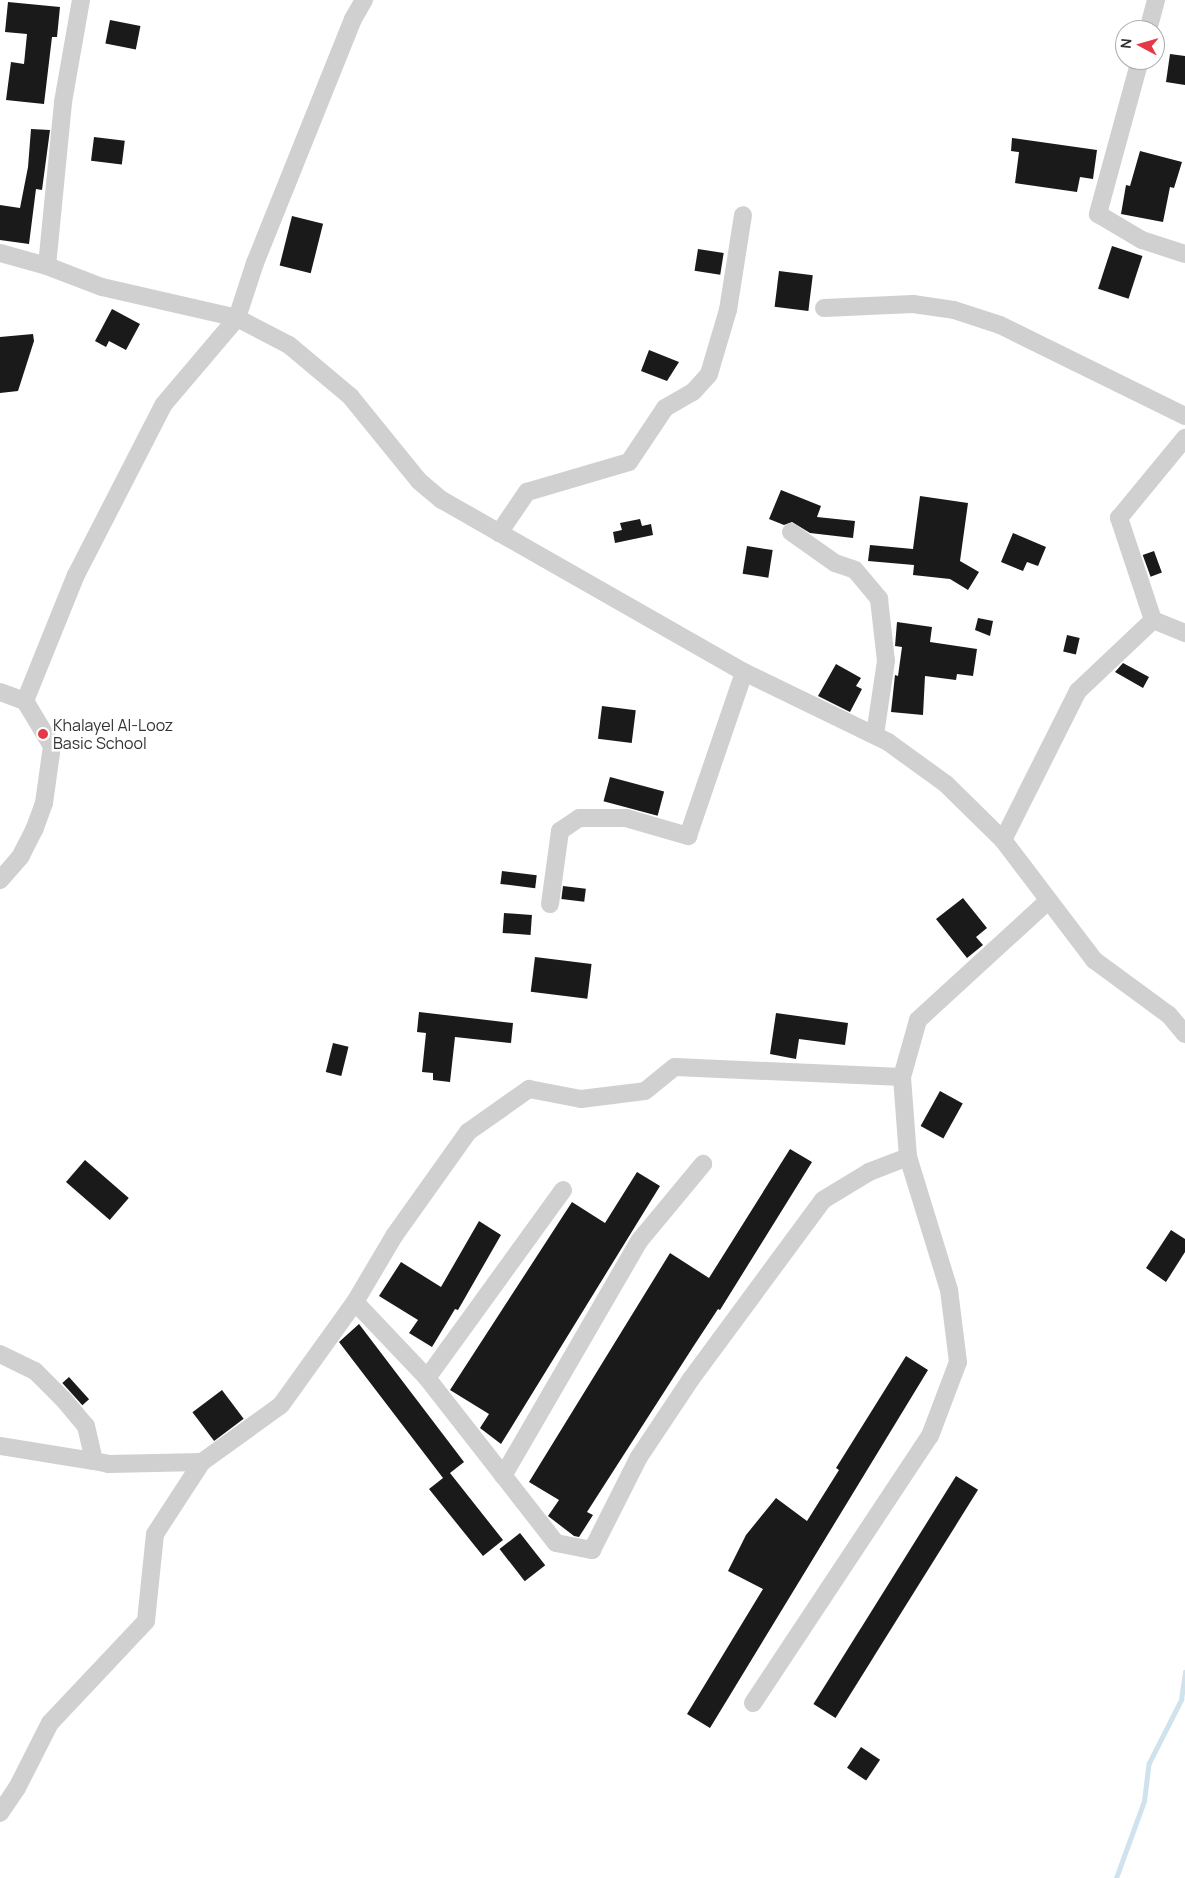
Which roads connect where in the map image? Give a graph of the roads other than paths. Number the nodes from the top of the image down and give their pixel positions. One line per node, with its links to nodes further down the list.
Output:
1 (81, 0): 9 (street)
2 (364, 0): 11 (street)
3 (1156, 0): 4 (street)
4 (1151, 20)
5 (1137, 70): 8 (street)
6 (743, 215): 15 (street)
7 (0, 254): 9 (street)
8 (1185, 254)
9 (47, 266): 11 (street)
10 (824, 308): 12 (street)
11 (237, 318): 15 (street); 20 (street)
12 (1185, 416)
13 (1185, 438): 16 (street)
14 (791, 532): 21 (street)
15 (500, 533): 18 (street)
16 (1153, 620): 17 (street); 22 (street)
17 (1185, 633)
18 (744, 672): 21 (street); 25 (street)
19 (0, 692): 20 (street)
20 (25, 701): 23 (street)
21 (875, 735): 22 (street)
22 (1003, 840): 24 (street)
23 (0, 880)
24 (1048, 900): 26 (street); 27 (street)
25 (550, 904)
26 (1185, 1034)
27 (902, 1077): 28 (street); 31 (street)
28 (908, 1157): 37 (street); 38 (street)
29 (703, 1164): 37 (street)
30 (563, 1190): 33 (street)
31 (355, 1302): 33 (street); 36 (street)
32 (0, 1354): 35 (street)
33 (427, 1378): 37 (street)
34 (0, 1446): 35 (street)
35 (94, 1461): 36 (street)
36 (202, 1462): 39 (street)
37 (503, 1476)
38 (753, 1703)
39 (0, 1813)

